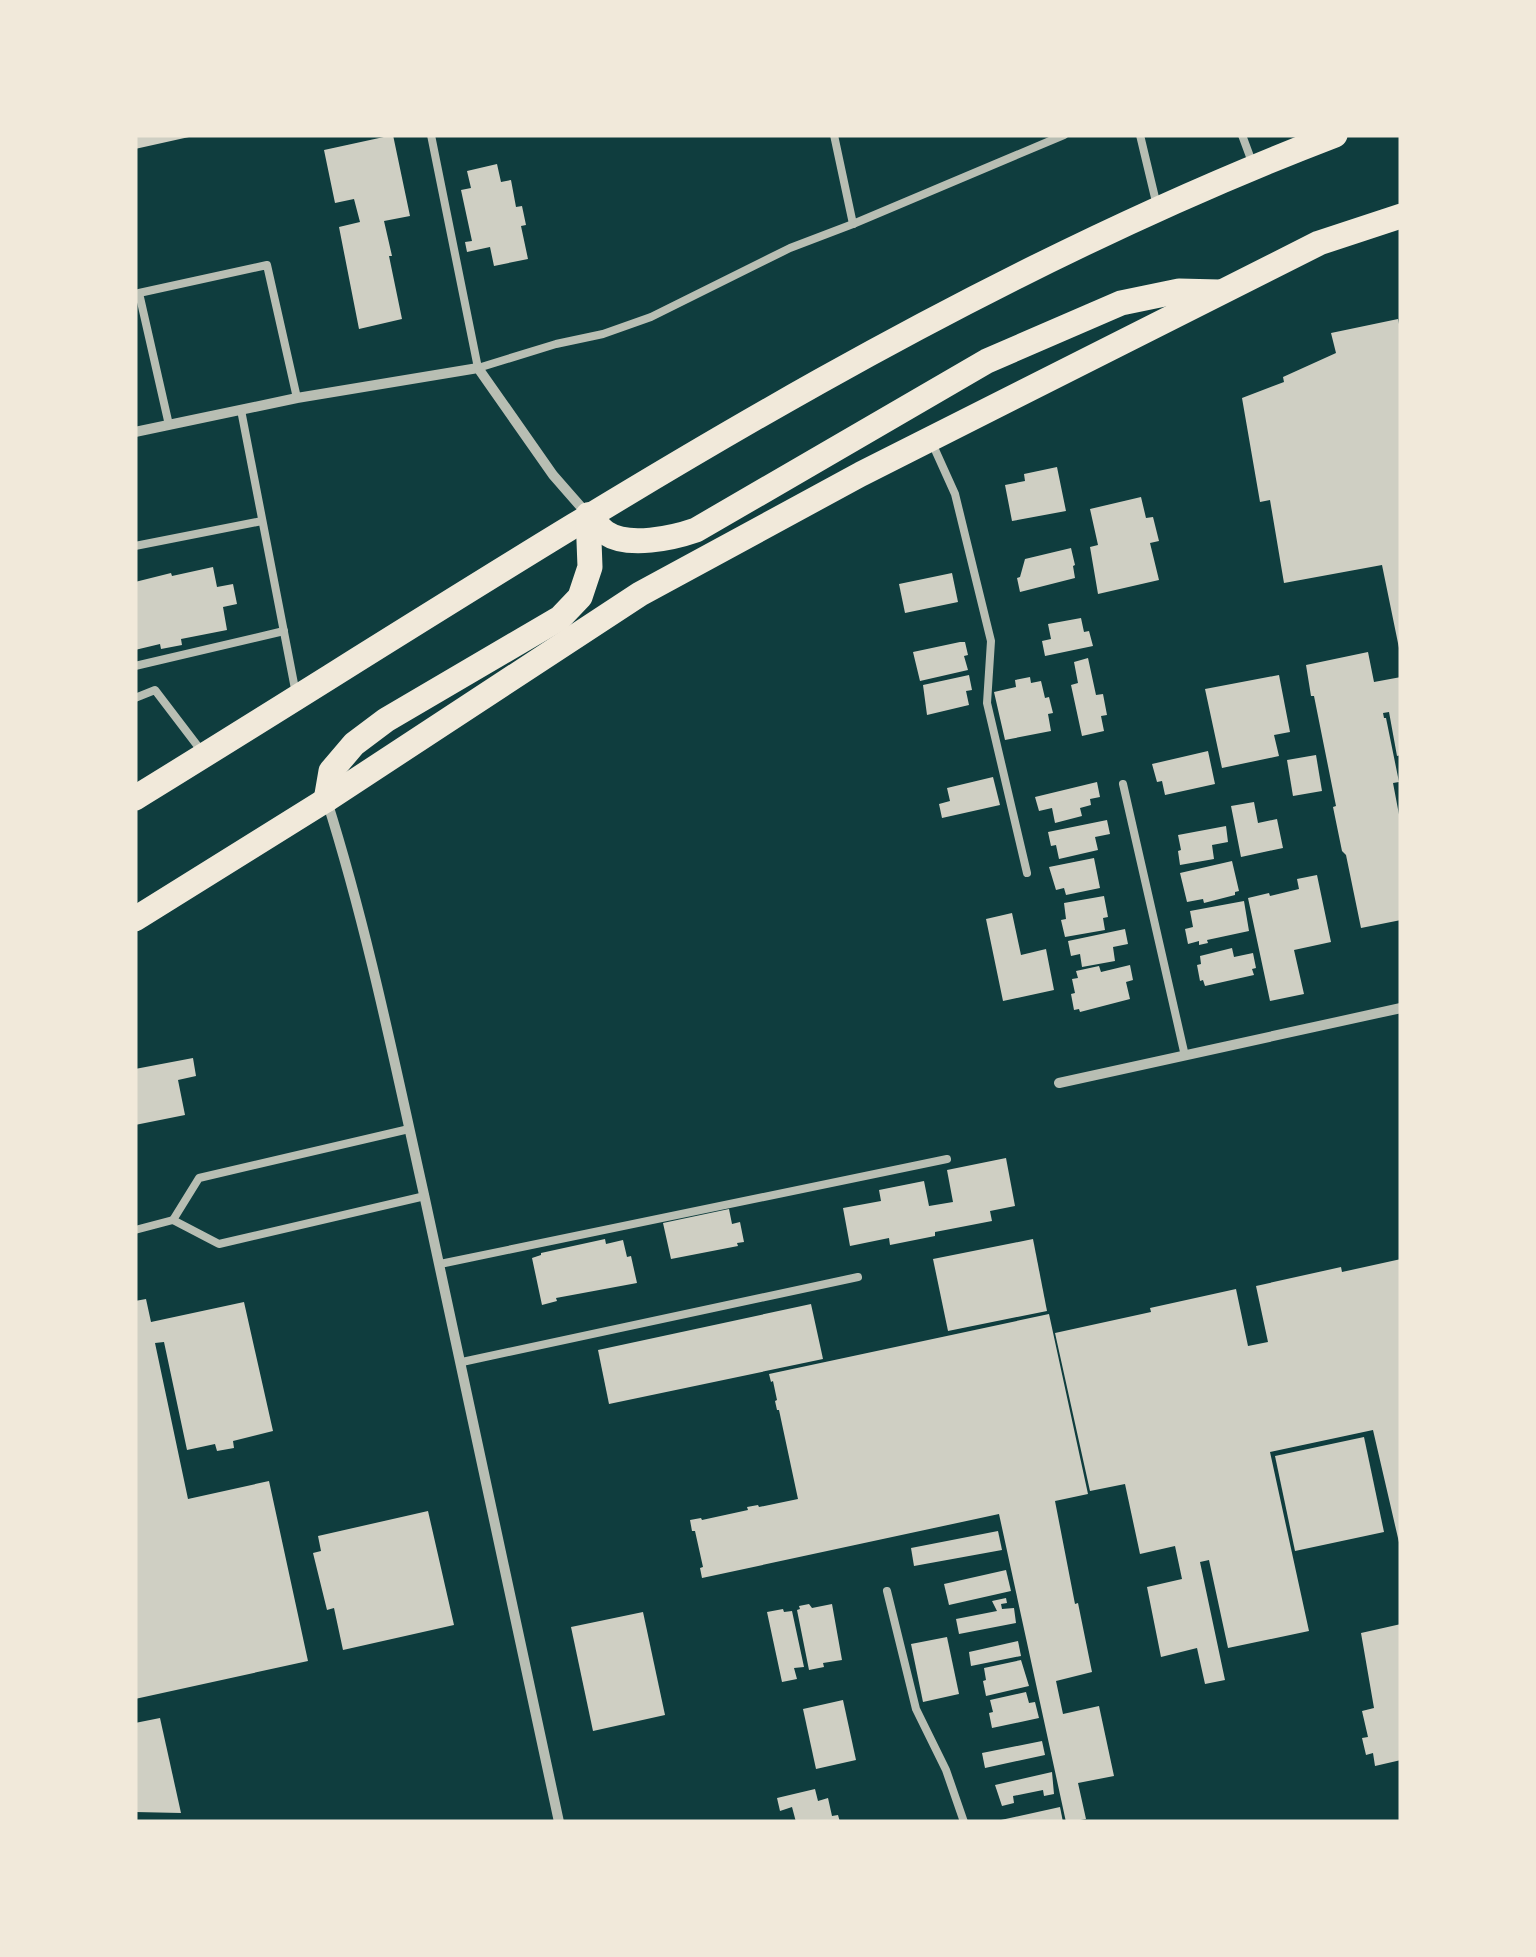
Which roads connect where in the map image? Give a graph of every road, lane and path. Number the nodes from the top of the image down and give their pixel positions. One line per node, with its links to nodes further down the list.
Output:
1 (431, 135): 12 (lane)
2 (834, 135): 10 (lane)
3 (1064, 135): 10 (lane)
4 (1140, 135): 8 (lane)
5 (1242, 135): 7 (lane)
6 (1335, 135): 7 (main road)
7 (1253, 166): 8 (main road)
8 (1158, 210): 18 (main road)
9 (1401, 216): 11 (main road)
10 (853, 224): 12 (lane)
11 (1222, 292): 17 (main road); 18 (main road)
12 (478, 368): 13 (street); 18 (street)
13 (296, 398): 14 (street); 15 (lane)
14 (241, 410): 15 (street); 19 (lane)
15 (169, 425): 16 (street)
16 (135, 432)
17 (930, 439): 28 (main road); 29 (lane)
18 (588, 515): 24 (main road); 28 (main road)
19 (262, 521): 20 (lane); 21 (lane)
20 (135, 546)
21 (284, 632): 22 (lane); 24 (lane)
22 (135, 666)
23 (135, 698): 25 (lane)
24 (296, 699): 25 (main road)
25 (204, 756): 27 (main road)
26 (1124, 784): 32 (lane)
27 (135, 798)
28 (326, 800): 30 (main road); 34 (street)
29 (1028, 873)
30 (135, 919)
31 (1401, 1008): 32 (street)
32 (1184, 1056): 33 (street)
33 (1059, 1083)
34 (410, 1129): 36 (street); 37 (lane)
35 (947, 1159): 39 (lane)
36 (424, 1196): 37 (lane); 39 (street)
37 (174, 1220): 38 (lane)
38 (135, 1230)
39 (440, 1264): 41 (street)
40 (858, 1278): 41 (lane)
41 (462, 1362): 43 (street)
42 (887, 1591): 44 (lane)
43 (558, 1822)
44 (964, 1822)

